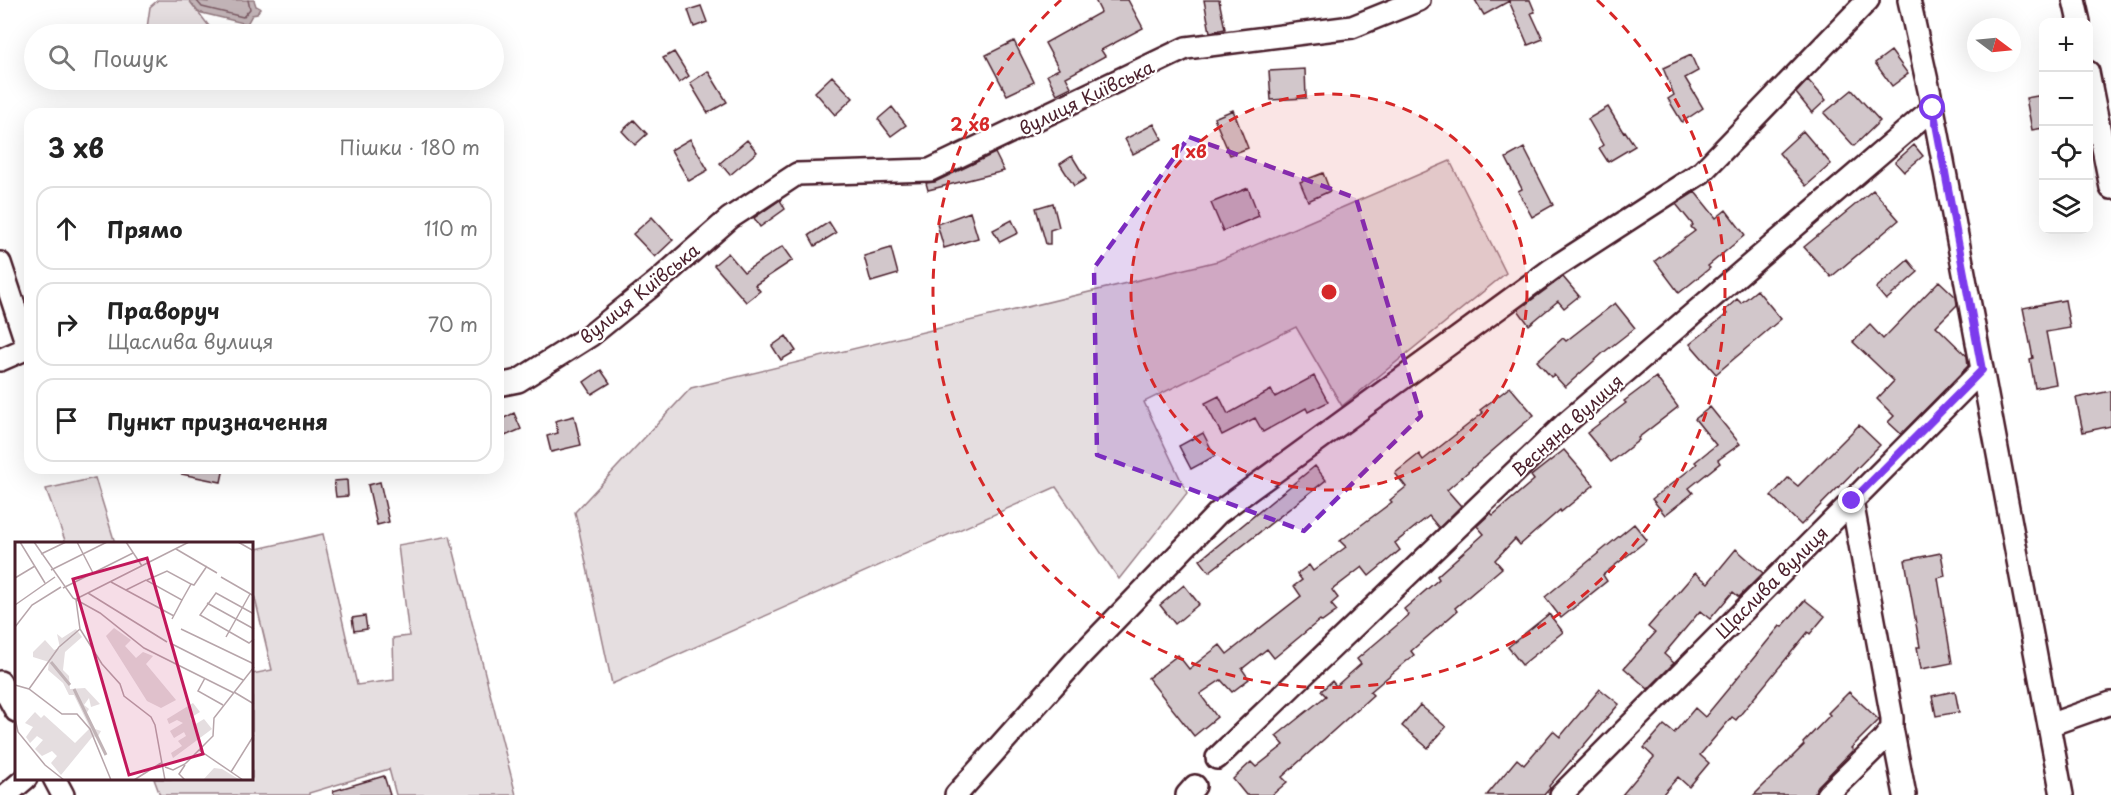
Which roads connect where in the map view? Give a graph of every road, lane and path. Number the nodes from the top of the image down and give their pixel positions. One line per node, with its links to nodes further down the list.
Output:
1 (1419, 0): 14 (street, вулиця Київська)
2 (1868, 0): 26 (street)
3 (1909, 0): 7 (street)
4 (2074, 0): 5 (street)
5 (2078, 18)
6 (2093, 97): 8 (street)
7 (1933, 108): 13 (street); 21 (street, Весняна вулиця)
8 (2111, 188)
9 (0, 263): 10 (street)
10 (24, 333)
11 (24, 349): 12 (street)
12 (0, 360)
13 (1982, 370): 15 (street, Щаслива вулиця); 19 (street)
14 (504, 384)
15 (1852, 501): 20 (street); 27 (street, Щаслива вулиця)
16 (0, 682): 18 (street)
17 (2111, 703): 19 (street)
18 (15, 709)
19 (2049, 725): 30 (street)
20 (1892, 728): 28 (street); 29 (street)
21 (1217, 758)
22 (24, 780): 24 (street)
23 (55, 780): 25 (street)
24 (6, 795)
25 (63, 795)
26 (956, 795)
27 (1561, 795)
28 (1827, 795)
29 (1905, 795)
30 (2062, 795)

